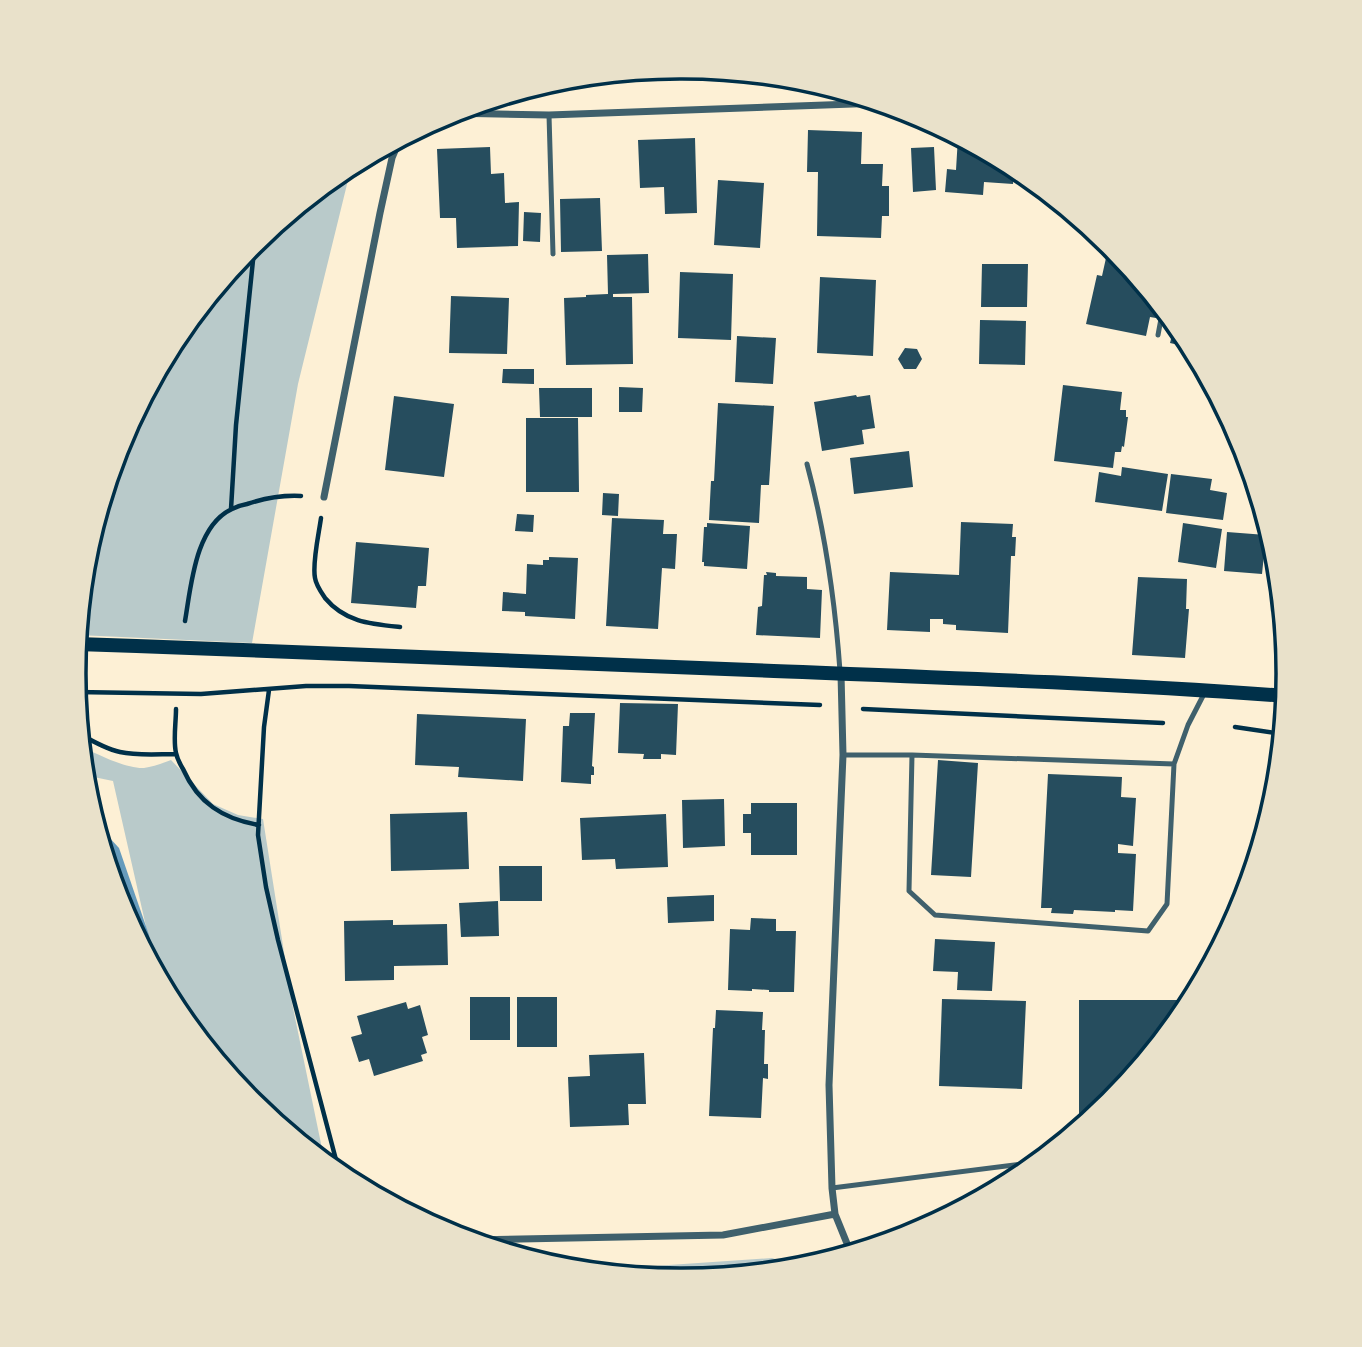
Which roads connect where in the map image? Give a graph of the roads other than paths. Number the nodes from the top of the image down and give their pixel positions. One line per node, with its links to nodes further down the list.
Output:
1 (852, 104): 3 (street)
2 (480, 114): 3 (street)
3 (549, 115): 5 (lane)
4 (394, 153): 9 (street)
5 (553, 254)
6 (1161, 321): 7 (lane)
7 (1158, 335)
8 (807, 464): 11 (lane)
9 (324, 497)
10 (88, 644): 11 (main road)
11 (841, 674): 12 (main road); 14 (street)
12 (1205, 692): 13 (main road); 16 (lane)
13 (1275, 695)
14 (843, 755): 15 (lane); 18 (street)
15 (912, 755): 16 (lane); 16 (lane)
16 (1174, 764)
17 (1015, 1165): 18 (lane)
18 (832, 1188): 19 (street)
19 (835, 1213): 20 (street); 21 (street)
20 (498, 1239)
21 (848, 1244)

